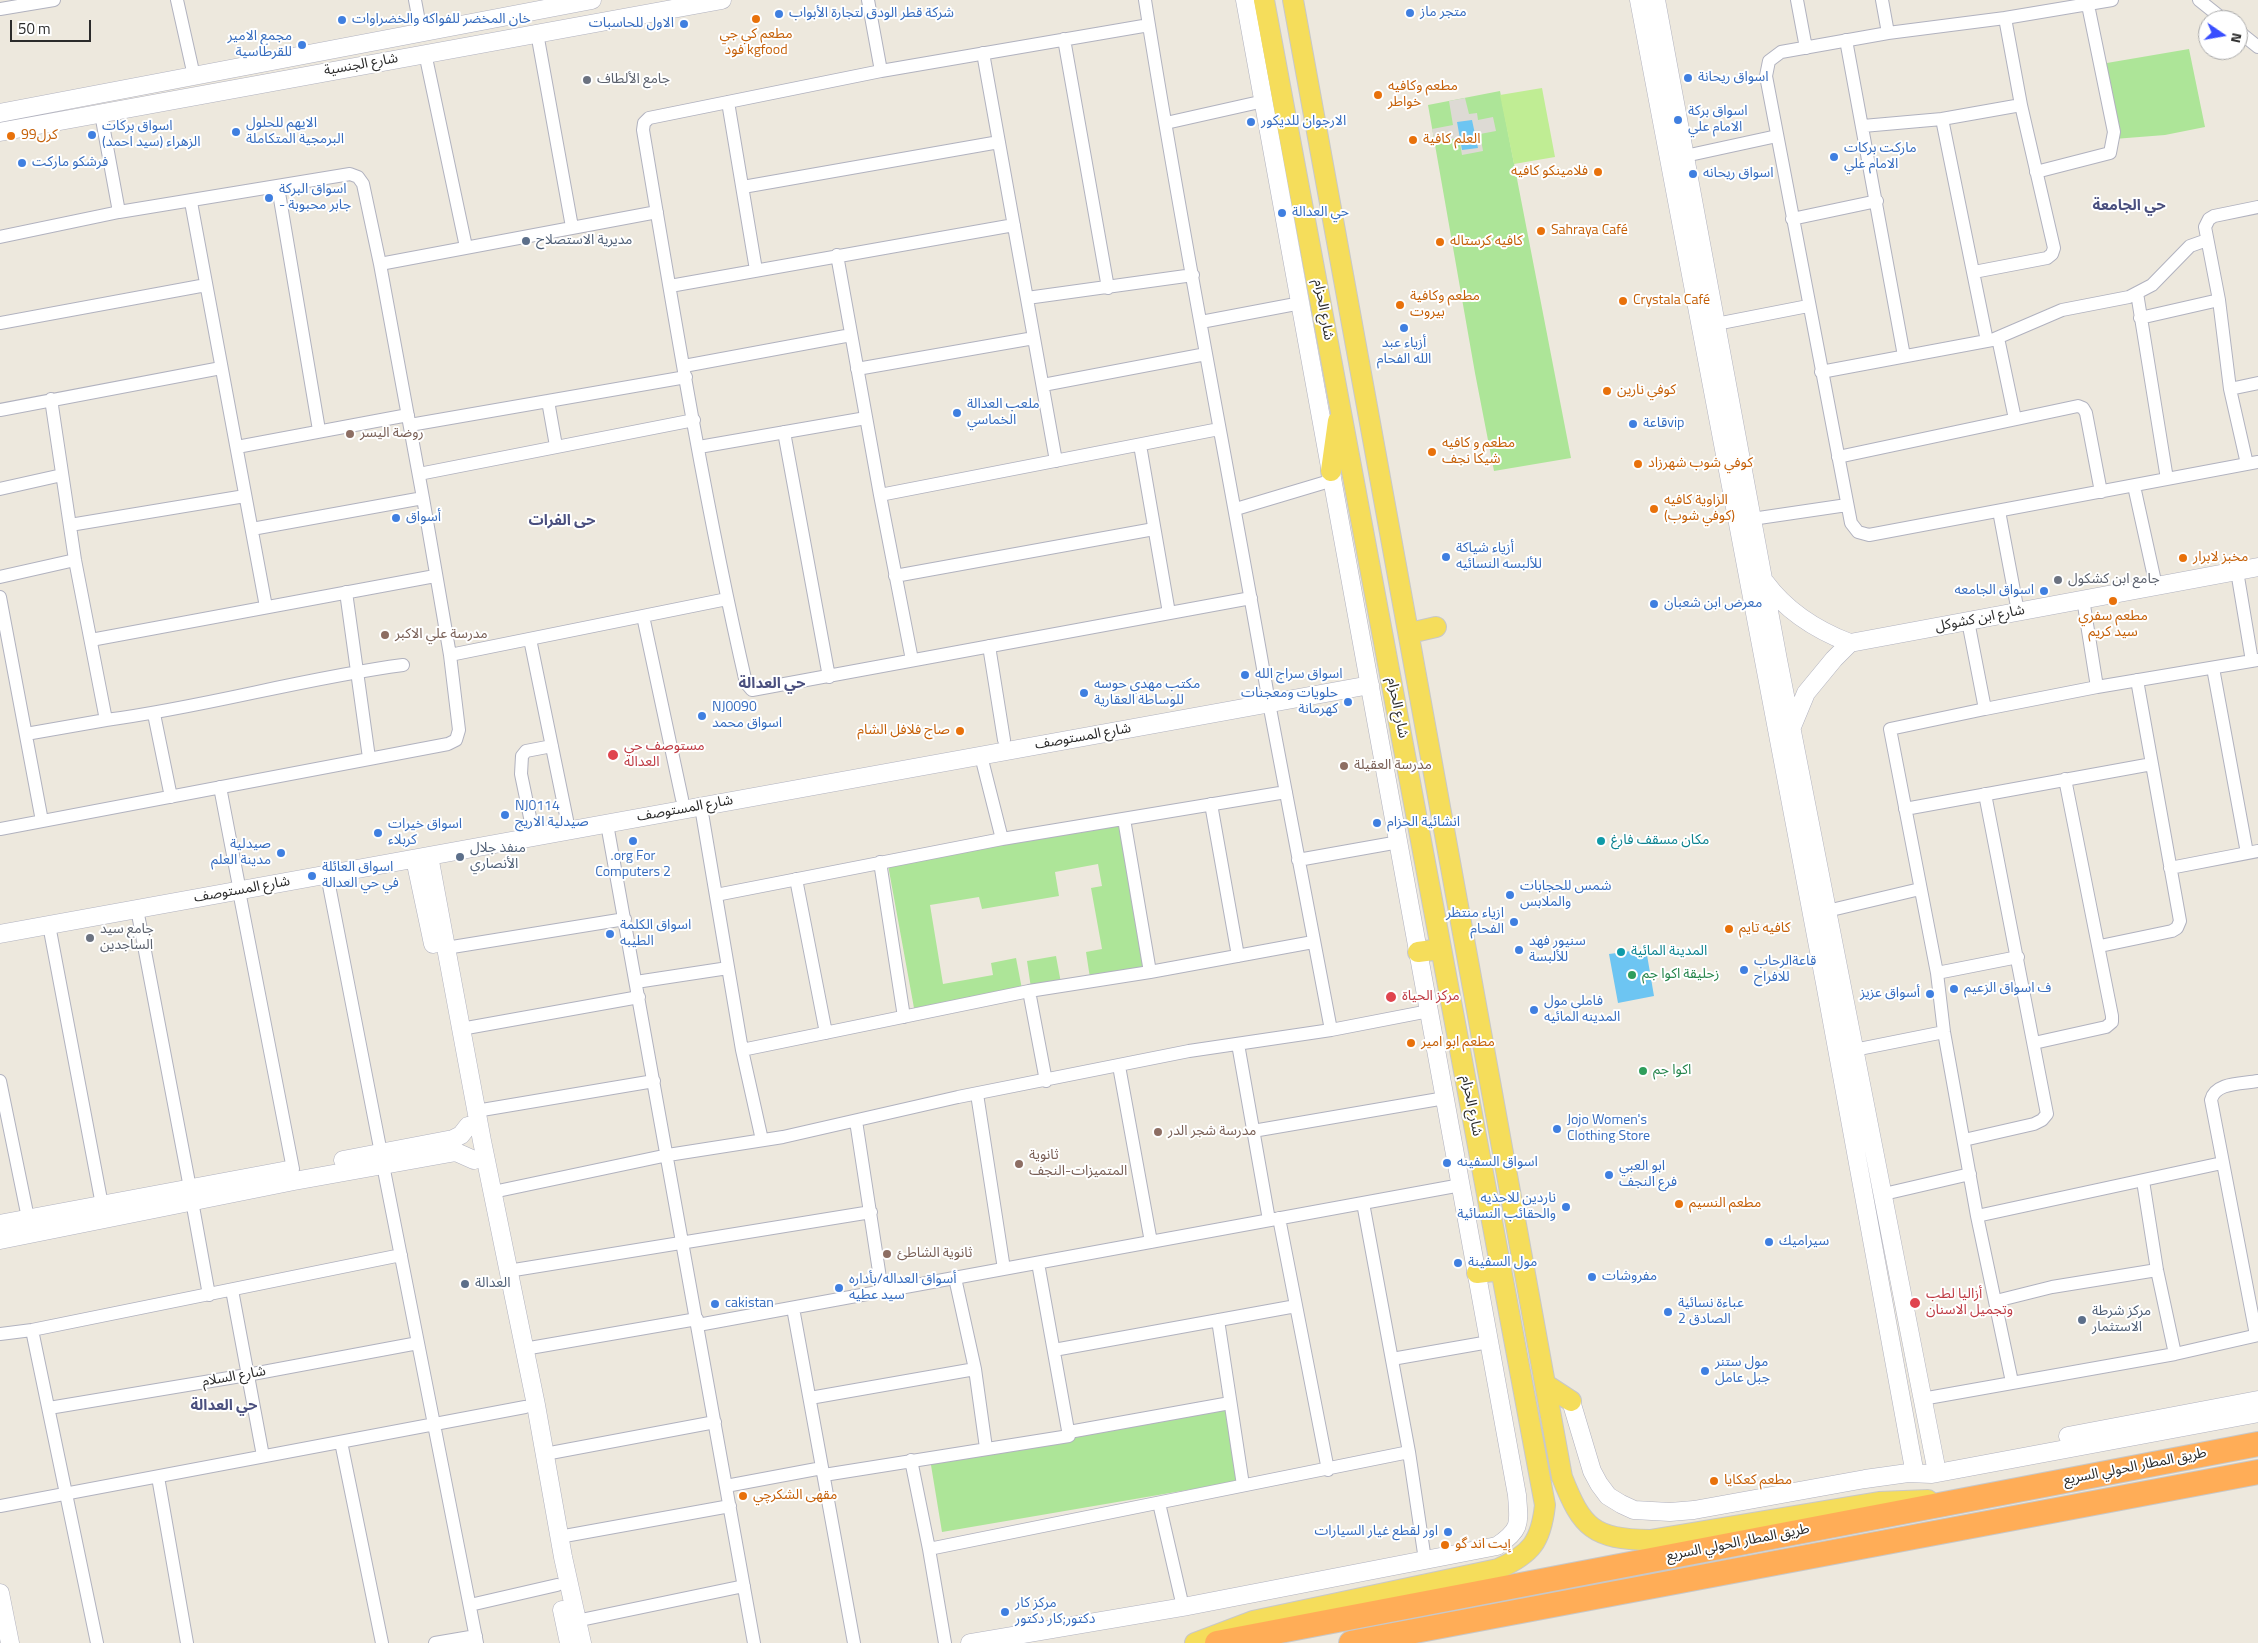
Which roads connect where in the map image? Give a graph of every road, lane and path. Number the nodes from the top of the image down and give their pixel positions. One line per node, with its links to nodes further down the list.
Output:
1 (54, 0): 20 (street)
2 (178, 0): 37 (street)
3 (415, 0): 26 (street)
4 (593, 0): 17 (street, شارع الجنسية); 23 (street)
5 (722, 0): 23 (street, شارع الجنسية)
6 (868, 0): 36 (street)
7 (1145, 0): 24 (street)
8 (1246, 0): 38 (street)
9 (1264, 0): 50 (main road, شارع الحزام)
10 (1293, 0): 49 (main road, شارع الحزام)
11 (1640, 0): 100 (street)
12 (1656, 0): 51 (street)
13 (1797, 0): 33 (street)
14 (1882, 0): 28 (street)
15 (2112, 0): 18 (street)
16 (2199, 0): 21 (street)
17 (567, 5): 25 (street); 26 (street, شارع الجنسية)
18 (2088, 5): 19 (street); 52 (street)
19 (2045, 6): 22 (street)
20 (0, 9)
21 (2212, 10)
22 (2005, 18): 28 (street); 40 (street)
23 (596, 24): 25 (street, شارع الجنسية)
24 (1149, 25): 29 (street); 44 (street)
25 (571, 28): 27 (street, شارع الجنسية)
26 (421, 32): 37 (street, شارع الجنسية)
27 (537, 33): 34 (street, شارع الجنسية); 64 (street)
28 (1888, 33): 31 (street)
29 (1064, 39): 35 (street); 75 (street)
30 (2248, 39): 32 (street)
31 (1846, 40): 33 (street); 45 (street)
32 (2258, 47)
33 (1806, 48): 47 (street)
34 (425, 53): 42 (street, شارع الجنسية); 67 (street)
35 (983, 53): 36 (street); 48 (street)
36 (881, 71): 39 (street)
37 (194, 76): 41 (street, شارع الجنسية)
38 (1264, 101): 44 (street); 79 (street)
39 (728, 102): 54 (street); 61 (street)
40 (2021, 105): 43 (street); 52 (street)
41 (0, 113)
42 (101, 114): 46 (street, شارع الجنسية); 60 (street)
43 (1942, 119): 45 (street); 71 (street)
44 (1166, 123): 72 (street)
45 (1863, 126): 56 (street)
46 (0, 132)
47 (1777, 136): 51 (street); 62 (street)
48 (999, 142): 54 (street); 63 (street)
49 (1321, 148): 50 (main road); 55 (main road, شارع الحزام)
50 (1294, 156): 58 (main road, شارع الحزام)
51 (1685, 156): 84 (street)
52 (2036, 172): 71 (street)
53 (278, 187): 57 (street); 69 (street); 107 (street)
54 (743, 187): 70 (street)
55 (1330, 197): 58 (main road); 152 (main road, شارع الحزام)
56 (1877, 200): 62 (street); 89 (street)
57 (191, 202): 60 (street); 73 (street)
58 (1303, 204): 99 (main road, شارع الحزام)
59 (2258, 207): 66 (street)
60 (119, 212): 65 (street)
61 (658, 212): 64 (street); 74 (street)
62 (1792, 219): 80 (street)
63 (1014, 225): 68 (street); 77 (street)
64 (572, 227): 67 (street)
65 (0, 237)
66 (2207, 240): 76 (street); 78 (street)
67 (466, 247): 69 (street)
68 (838, 256): 70 (street); 85 (street)
69 (380, 264): 104 (street)
70 (756, 270): 74 (street)
71 (1974, 272): 87 (street)
72 (1192, 275): 75 (street); 82 (street)
73 (206, 285): 83 (street); 90 (street)
74 (670, 286): 92 (street)
75 (1108, 288): 77 (street)
76 (2137, 294): 81 (street); 87 (street)
77 (1027, 298): 86 (street)
78 (2218, 300): 81 (street); 96 (street)
79 (1301, 304): 82 (street); 118 (street)
80 (1808, 306): 84 (street); 93 (street)
81 (2140, 318): 119 (street)
82 (1201, 322): 88 (street)
83 (0, 323)
84 (1716, 324): 100 (street)
85 (851, 335): 91 (street); 92 (street)
86 (1034, 338): 91 (street); 95 (street)
87 (1992, 340): 89 (street); 103 (street)
88 (1206, 354): 95 (street); 106 (street)
89 (1904, 356): 93 (street)
90 (222, 368): 97 (street); 111 (street)
91 (857, 369): 102 (street)
92 (685, 371): 98 (street); 105 (street)
93 (1821, 372): 113 (street)
94 (2258, 383): 96 (street)
95 (1043, 385): 114 (street)
96 (2230, 389): 115 (street)
97 (51, 399): 101 (street); 117 (street)
98 (548, 401): 104 (street); 110 (street)
99 (1340, 404): 118 (main road); 181 (main road, شارع الحزام)
100 (1723, 406): 129 (street); 230 (street)
101 (0, 410)
102 (866, 418): 108 (street); 123 (street)
103 (2015, 419): 113 (street); 122 (street)
104 (409, 420): 107 (street); 116 (street)
105 (694, 420): 110 (street); 112 (street)
106 (1219, 429): 109 (street); 127 (street)
107 (319, 430): 111 (street)
108 (784, 432): 112 (street); 163 (street)
109 (1140, 445): 114 (street); 132 (street)
110 (556, 446): 116 (street)
111 (237, 447): 124 (street)
112 (699, 447): 144 (street)
113 (1838, 457): 126 (street)
114 (1056, 461): 123 (street)
115 (2253, 463): 119 (street)
116 (419, 474): 125 (street)
117 (62, 475): 121 (street); 130 (street)
118 (1332, 476): 127 (street); 164 (street)
119 (2167, 480): 120 (street)
120 (2134, 486): 122 (street); 140 (street)
121 (0, 489)
122 (2102, 492): 128 (street)
123 (880, 495): 137 (street)
124 (245, 496): 130 (street); 131 (street)
125 (423, 498): 131 (street); 136 (street)
126 (1847, 505): 128 (street); 129 (street)
127 (1236, 509): 143 (street)
128 (1999, 512): 147 (street)
129 (1752, 518): 139 (street)
130 (70, 525): 133 (street)
131 (252, 529): 146 (street)
132 (1154, 529): 137 (street); 148 (street)
133 (75, 560): 138 (street); 154 (street)
134 (2258, 567): 135 (street, شارع ابن كشوكل)
135 (2237, 571): 140 (street, شارع ابن كشوكل); 159 (street)
136 (435, 576): 141 (street); 157 (street)
137 (895, 576): 158 (street)
138 (0, 577)
139 (1763, 580): 155 (street); 171 (street)
140 (2156, 586): 145 (street, شارع ابن كشوكل)
141 (346, 592): 146 (street); 162 (street)
142 (0, 597): 173 (street)
143 (1251, 598): 148 (street); 167 (street)
144 (727, 599): 149 (street); 163 (street)
145 (2083, 600): 147 (street, شارع ابن كشوكل); 166 (street)
146 (266, 607): 154 (street)
147 (2018, 612): 150 (street, شارع ابن كشوكل)
148 (1169, 613): 156 (street)
149 (643, 616): 153 (street); 187 (street)
150 (1968, 621): 155 (street, شارع ابن كشوكل); 168 (street)
151 (1436, 627): 152 (main road)
152 (1410, 633): 179 (main road, شارع الحزام)
153 (530, 639): 157 (street); 175 (street)
154 (91, 640): 170 (street)
155 (1850, 644): 171 (street)
156 (989, 646): 158 (street); 174 (street)
157 (450, 656): 177 (street)
158 (912, 660): 163 (street)
159 (2255, 660): 161 (street)
160 (403, 665): 162 (street)
161 (2213, 668): 165 (street); 201 (street)
162 (356, 671): 169 (street); 177 (street)
163 (829, 677)
164 (1369, 679): 167 (street, شارع المستوصف); 200 (street)
165 (2137, 680): 166 (street); 178 (street)
166 (2097, 687): 168 (street)
167 (1268, 697): 172 (street, شارع المستوصف); 184 (street)
168 (1985, 709): 190 (street)
169 (154, 714): 170 (street); 186 (street)
170 (106, 720): 173 (street)
171 (1791, 729): 214 (street)
172 (1079, 732): 174 (street, شارع المستوصف); 176 (street, شارع المستوصف)
173 (26, 734): 193 (street)
174 (1004, 740): 183 (street, شارع المستوصف)
175 (552, 746): 192 (street); 196 (street)
176 (981, 756): 183 (street, شارع المستوصف); 199 (street)
177 (369, 758): 182 (street)
178 (2152, 764): 180 (street); 205 (street)
179 (1434, 776): 181 (main road); 195 (main road, شارع الحزام)
180 (2065, 779): 185 (street); 220 (street)
181 (1411, 781): 197 (main road, شارع الحزام)
182 (220, 787): 186 (street); 209 (street)
183 (762, 790): 187 (street, شارع المستوصف); 189 (street, شارع المستوصف)
184 (1286, 792): 188 (street); 203 (street)
185 (1985, 794): 190 (street); 225 (street)
186 (171, 796): 193 (street)
187 (682, 799): 192 (street, شارع المستوصف)
188 (1211, 804): 191 (street); 224 (street)
189 (701, 806): 194 (street, شارع المستوصف); 212 (street)
190 (1906, 809): 210 (street)
191 (1124, 819): 199 (street); 227 (street)
192 (567, 820): 196 (street, شارع المستوصف)
193 (42, 821): 198 (street)
194 (607, 824): 202 (street, شارع المستوصف); 215 (street)
195 (1443, 824): 197 (main road); 307 (main road, شارع الحزام)
196 (532, 826): 206 (street, شارع المستوصف)
197 (1420, 828): 222 (main road, شارع الحزام)
198 (0, 829)
199 (1002, 839): 204 (street)
200 (1398, 842): 203 (street); 223 (street)
201 (2253, 852): 205 (street)
202 (422, 858): 207 (street, شارع المستوصف); 221 (street)
203 (1298, 860): 219 (street)
204 (880, 862): 208 (street); 234 (street)
205 (2170, 868): 220 (street)
206 (299, 875): 207 (street, شارع المستوصف); 209 (street, شارع المستوصف)
207 (327, 875): 257 (street)
208 (796, 879): 212 (street); 238 (street)
209 (239, 886): 211 (street, شارع المستوصف); 260 (street)
210 (1920, 889): 214 (street); 228 (street)
211 (191, 894): 213 (street, شارع المستوصف); 216 (street, شارع المستوصف)
212 (716, 895): 226 (street)
213 (137, 909): 217 (street, شارع المستوصف); 266 (street)
214 (1827, 911): 230 (street)
215 (625, 920): 221 (street); 229 (street)
216 (0, 924)
217 (49, 925): 218 (street, شارع المستوصف); 268 (street)
218 (0, 934)
219 (1313, 942): 224 (street); 236 (street)
220 (2100, 946): 239 (street)
221 (440, 949): 235 (street); 250 (street)
222 (1441, 949): 223 (main road); 280 (main road, شارع الحزام)
223 (1418, 952): 233 (street)
224 (1238, 956): 227 (street)
225 (2018, 957): 228 (street); 239 (street)
226 (728, 968): 229 (street); 241 (street)
227 (1150, 972): 231 (street)
228 (1936, 973): 237 (street)
229 (636, 982): 232 (street)
230 (1833, 982): 242 (street); 299 (street)
231 (1029, 991): 234 (street); 247 (street)
232 (639, 998): 235 (street); 245 (street)
233 (1429, 1011): 236 (street); 249 (street)
234 (904, 1017): 238 (street)
235 (461, 1029): 250 (street)
236 (1331, 1030): 240 (street)
237 (1944, 1032): 242 (street); 254 (street)
238 (826, 1033): 241 (street)
239 (2034, 1043): 254 (street)
240 (1238, 1044): 243 (street); 252 (street)
241 (742, 1050): 253 (street)
242 (1854, 1050): 265 (street)
243 (1119, 1066): 247 (street); 275 (street)
244 (0, 1081): 273 (street)
245 (654, 1081): 250 (street); 256 (street)
246 (2258, 1081): 259 (street)
247 (1046, 1082): 248 (street)
248 (977, 1094): 251 (street); 279 (street)
249 (1445, 1098): 252 (street); 263 (street)
250 (472, 1118): 255 (street); 258 (street); 264 (street)
251 (856, 1121): 253 (street); 269 (street)
252 (1253, 1130): 271 (street)
253 (762, 1140): 256 (street)
254 (1964, 1140): 261 (street)
255 (454, 1145): 257 (street); 258 (street)
256 (668, 1155): 264 (street); 276 (street)
257 (382, 1159): 260 (street); 266 (street); 277 (street)
258 (474, 1160): 282 (street)
259 (2222, 1163): 262 (street); 295 (street)
260 (293, 1169): 266 (street)
261 (1970, 1174): 265 (street); 270 (street)
262 (2143, 1180): 270 (street); 281 (street)
263 (1461, 1185): 267 (street); 283 (street)
264 (493, 1192): 282 (street)
265 (1884, 1194): 298 (street)
266 (191, 1195): 268 (street); 273 (street); 287 (street)
267 (1363, 1203): 271 (street); 303 (street)
268 (102, 1205): 273 (street)
269 (870, 1212): 276 (street); 286 (street)
270 (1977, 1216): 288 (street)
271 (1274, 1219): 275 (street); 289 (street)
272 (0, 1224): 273 (street)
273 (30, 1226): 274 (street)
274 (0, 1240)
275 (1151, 1242): 278 (street)
276 (684, 1243): 282 (street); 292 (street)
277 (401, 1255): 285 (street); 297 (street)
278 (1038, 1263): 279 (street); 301 (street)
279 (1004, 1269): 284 (street)
280 (1501, 1270): 283 (main road); 361 (main road, شارع الحزام)
281 (2157, 1270): 288 (street); 302 (street)
282 (502, 1272): 300 (street); 314 (street)
283 (1477, 1273): 296 (street)
284 (955, 1278): 286 (street); 304 (street)
285 (232, 1290): 287 (street); 305 (street)
286 (882, 1292): 290 (street)
287 (209, 1295): 293 (street)
288 (1996, 1301): 306 (street)
289 (1296, 1306): 291 (street); 327 (street)
290 (793, 1308): 292 (street); 308 (street)
291 (1218, 1320): 301 (street); 311 (street)
292 (698, 1322): 300 (street); 316 (street)
293 (32, 1330): 294 (street); 313 (street)
294 (0, 1334)
295 (2257, 1335): 302 (street)
296 (1489, 1342): 303 (street); 342 (street)
297 (418, 1343): 305 (street, شارع السلام); 317 (street)
298 (1911, 1344): 299 (street); 309 (street)
299 (1892, 1347): 328 (street)
300 (524, 1349): 323 (street)
301 (1054, 1350): 318 (street)
302 (2175, 1354): 306 (street)
303 (1392, 1359): 322 (street)
304 (975, 1369): 308 (street); 321 (street)
305 (247, 1376): 313 (street, شارع السلام); 324 (street)
306 (2012, 1382): 309 (street)
307 (1546, 1384): 312 (main road); 335 (main road, شارع الحزام)
308 (810, 1398): 329 (street)
309 (1922, 1399): 326 (street)
310 (2258, 1400): 326 (street)
311 (1230, 1402): 318 (street); 332 (street)
312 (1572, 1402): 328 (street)
313 (48, 1408): 334 (street)
314 (525, 1408): 317 (street); 341 (street)
315 (2258, 1413): 328 (street)
316 (715, 1422): 323 (street); 333 (street)
317 (434, 1424): 319 (street); 346 (street)
318 (1069, 1432): 321 (street)
319 (341, 1442): 324 (street); 353 (street)
320 (2258, 1444): 335 (highway, طريق المطار الحولي السريع)
321 (986, 1448): 325 (street)
322 (1409, 1452): 327 (street); 342 (street)
323 (544, 1454): 339 (street)
324 (263, 1456): 331 (street)
325 (911, 1460): 329 (street); 340 (street)
326 (1935, 1462): 328 (street)
327 (1328, 1470): 332 (street)
328 (1911, 1471)
329 (823, 1472): 333 (street); 358 (street)
330 (2258, 1472): 363 (highway, طريق المطار الحولي السريع)
331 (158, 1476): 334 (street); 352 (street)
332 (1243, 1485): 336 (street)
333 (726, 1486): 338 (street)
334 (66, 1494): 337 (street); 351 (street)
335 (1958, 1501): 362 (highway, طريق المطار الحولي السريع)
336 (1159, 1503): 340 (street); 347 (street)
337 (0, 1506)
338 (730, 1506): 339 (street); 344 (street)
339 (559, 1537): 341 (street)
340 (929, 1549): 359 (street)
341 (558, 1559): 343 (street); 348 (street)
342 (1425, 1560): 347 (street)
343 (557, 1584): 346 (street); 355 (street)
344 (744, 1586): 348 (street); 357 (street)
345 (0, 1594): 350 (street)
346 (470, 1605): 349 (street)
347 (1183, 1607): 360 (street)
348 (576, 1621): 356 (street)
349 (476, 1640): 354 (street)
350 (10, 1643)
351 (97, 1643)
352 (187, 1643)
353 (382, 1643)
354 (435, 1643)
355 (569, 1643)
356 (582, 1643)
357 (754, 1643)
358 (854, 1643)
359 (946, 1643)
360 (970, 1643)
361 (1195, 1643)
362 (1217, 1643)
363 (1351, 1643)

